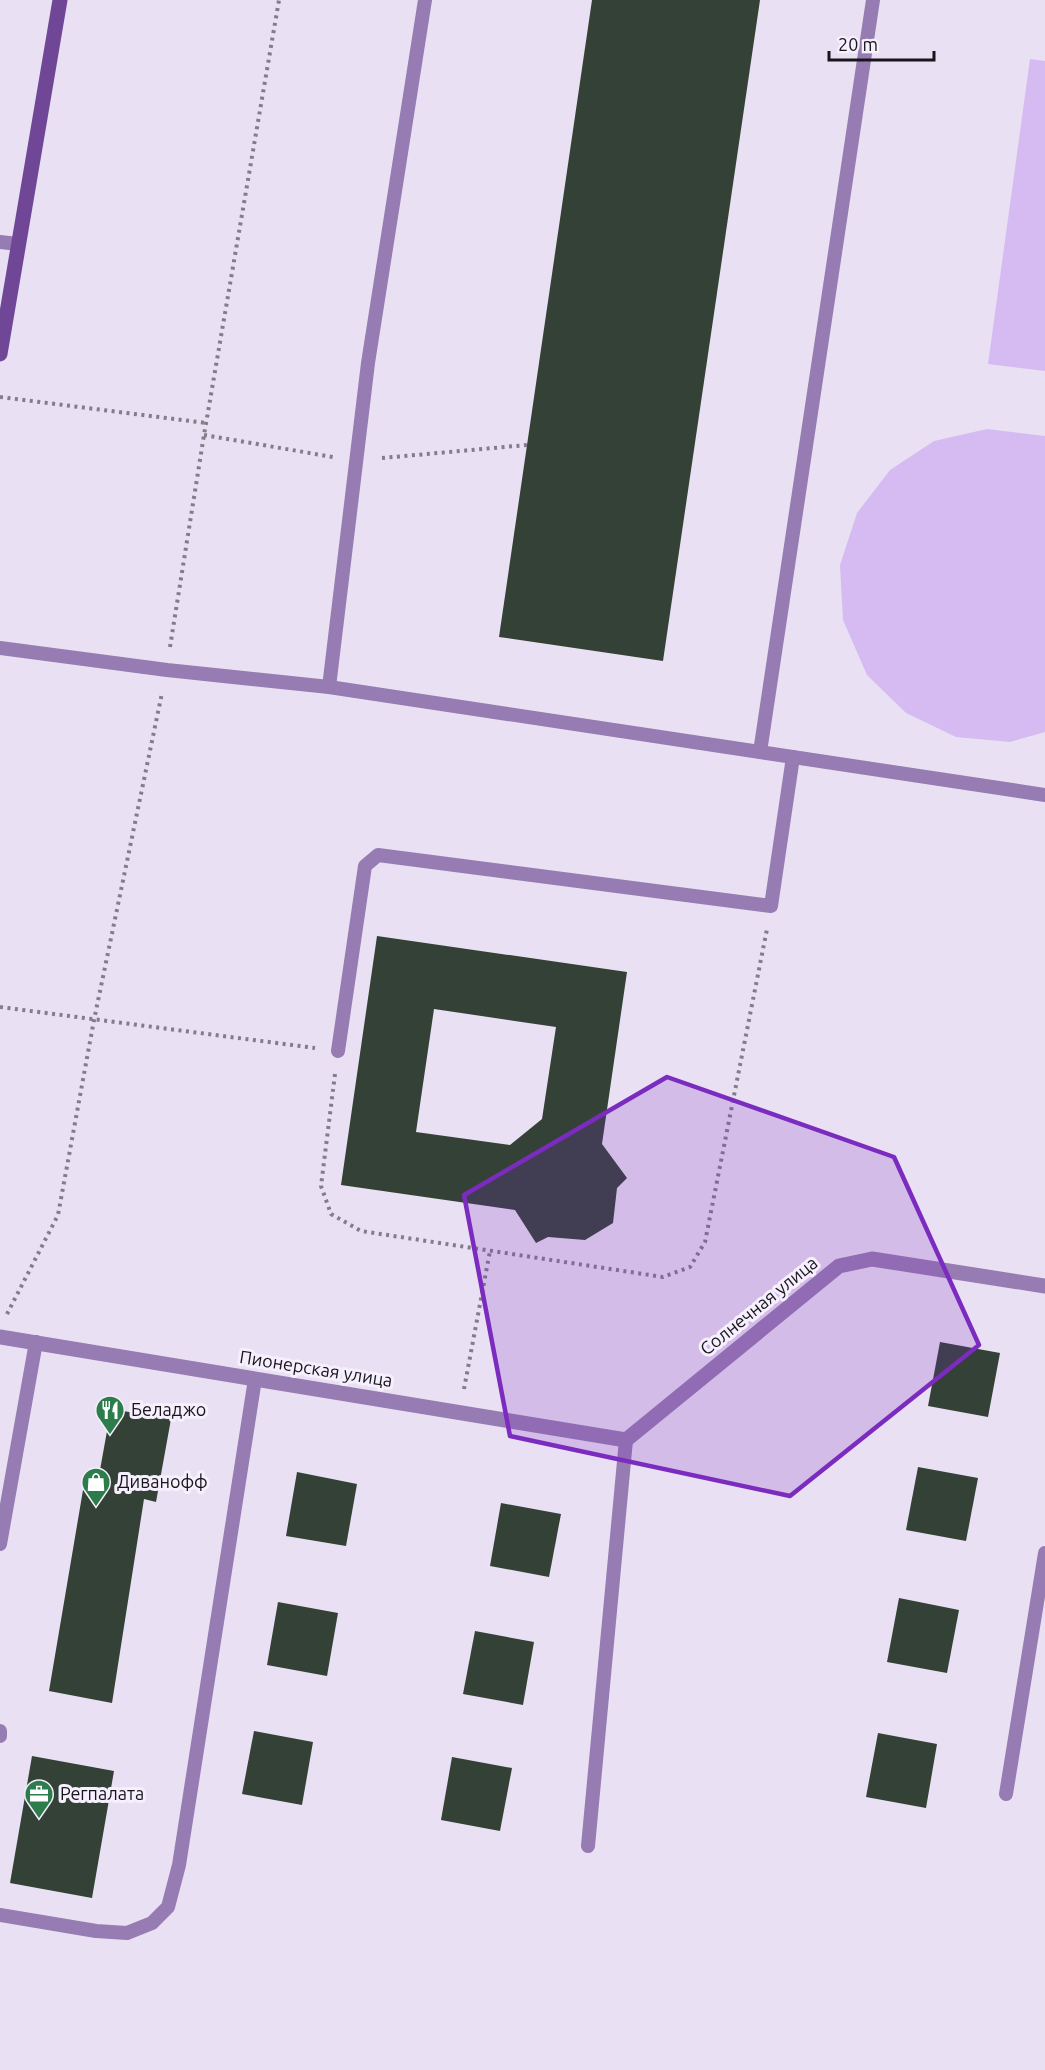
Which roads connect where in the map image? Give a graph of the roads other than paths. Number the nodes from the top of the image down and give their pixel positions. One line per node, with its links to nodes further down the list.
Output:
1 (60, 0): 5 (main road)
2 (425, 0): 8 (lane)
3 (873, 0): 9 (lane)
4 (0, 242): 5 (lane)
5 (18, 244): 6 (main road)
6 (0, 354)
7 (0, 648): 8 (lane)
8 (328, 687): 9 (lane)
9 (760, 752): 10 (lane)
10 (794, 757): 11 (lane); 12 (lane)
11 (1045, 795)
12 (338, 1051)
13 (1045, 1286): 17 (street, Солнечная улица)
14 (0, 1337): 15 (street, Пионерская улица)
15 (36, 1342): 16 (street, Пионерская улица); 18 (lane)
16 (255, 1379): 17 (street, Пионерская улица); 24 (lane)
17 (626, 1440): 23 (lane)
18 (0, 1544)
19 (1045, 1553): 22 (lane)
20 (0, 1731): 21 (lane)
21 (0, 1736)
22 (1006, 1794)
23 (588, 1846)
24 (0, 1915)

